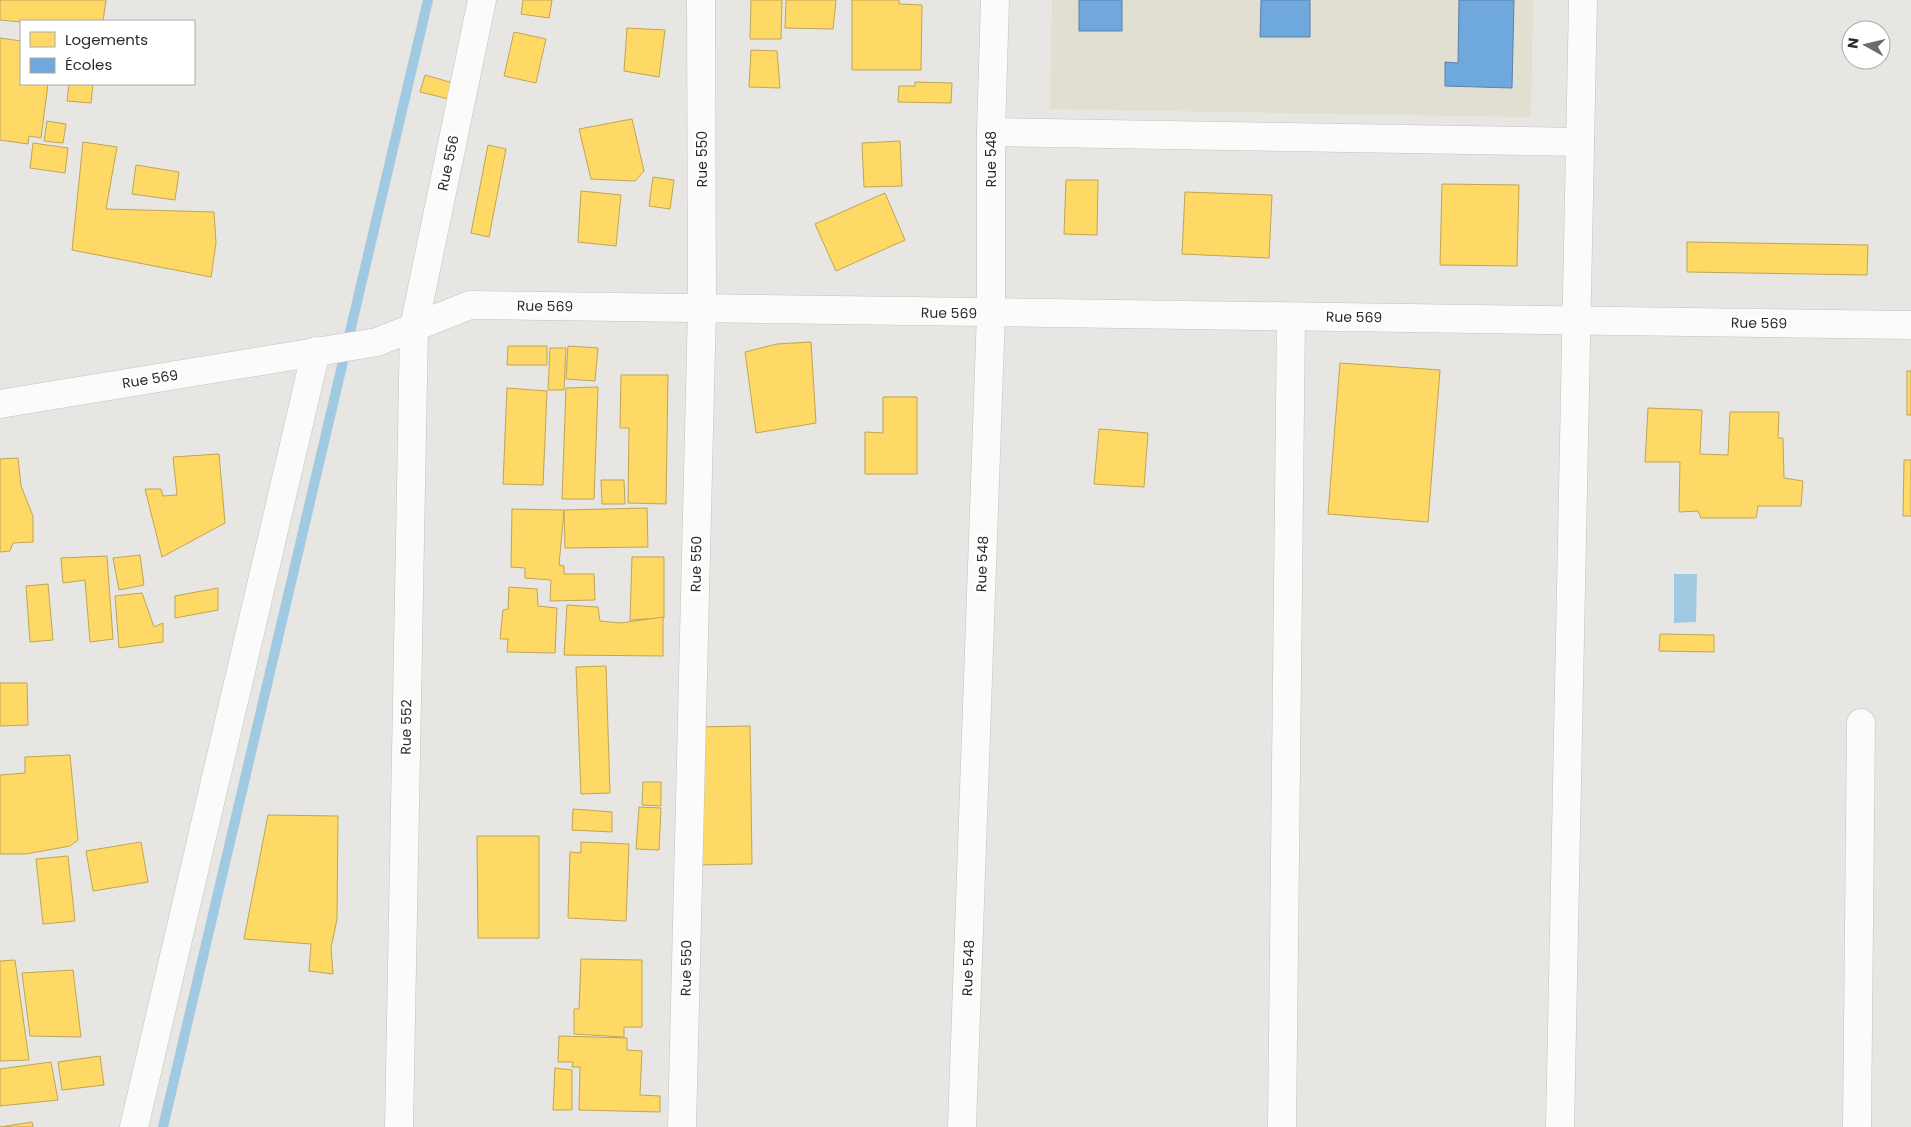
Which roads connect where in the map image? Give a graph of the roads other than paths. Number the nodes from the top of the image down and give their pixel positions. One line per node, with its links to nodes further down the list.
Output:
1 (482, 0): 12 (street, Rue 556)
2 (702, 0): 7 (street, Rue 550)
3 (995, 0): 5 (street, Rue 548)
4 (1583, 0): 6 (street)
5 (991, 132): 6 (street); 8 (street, Rue 548)
6 (1580, 142): 10 (street)
7 (702, 308): 8 (street, Rue 569); 12 (street, Rue 569); 18 (street, Rue 550)
8 (990, 314): 9 (street, Rue 569); 19 (street, Rue 548)
9 (1291, 316): 10 (street, Rue 569); 20 (street)
10 (1576, 321): 11 (street, Rue 569); 21 (street)
11 (1911, 326)
12 (414, 327): 13 (street, Rue 569); 17 (street, Rue 552)
13 (316, 351): 14 (street, Rue 569); 16 (street)
14 (0, 404)
15 (1861, 723): 22 (street)
16 (134, 1127)
17 (399, 1127)
18 (682, 1127)
19 (962, 1127)
20 (1282, 1127)
21 (1560, 1127)
22 (1857, 1127)

